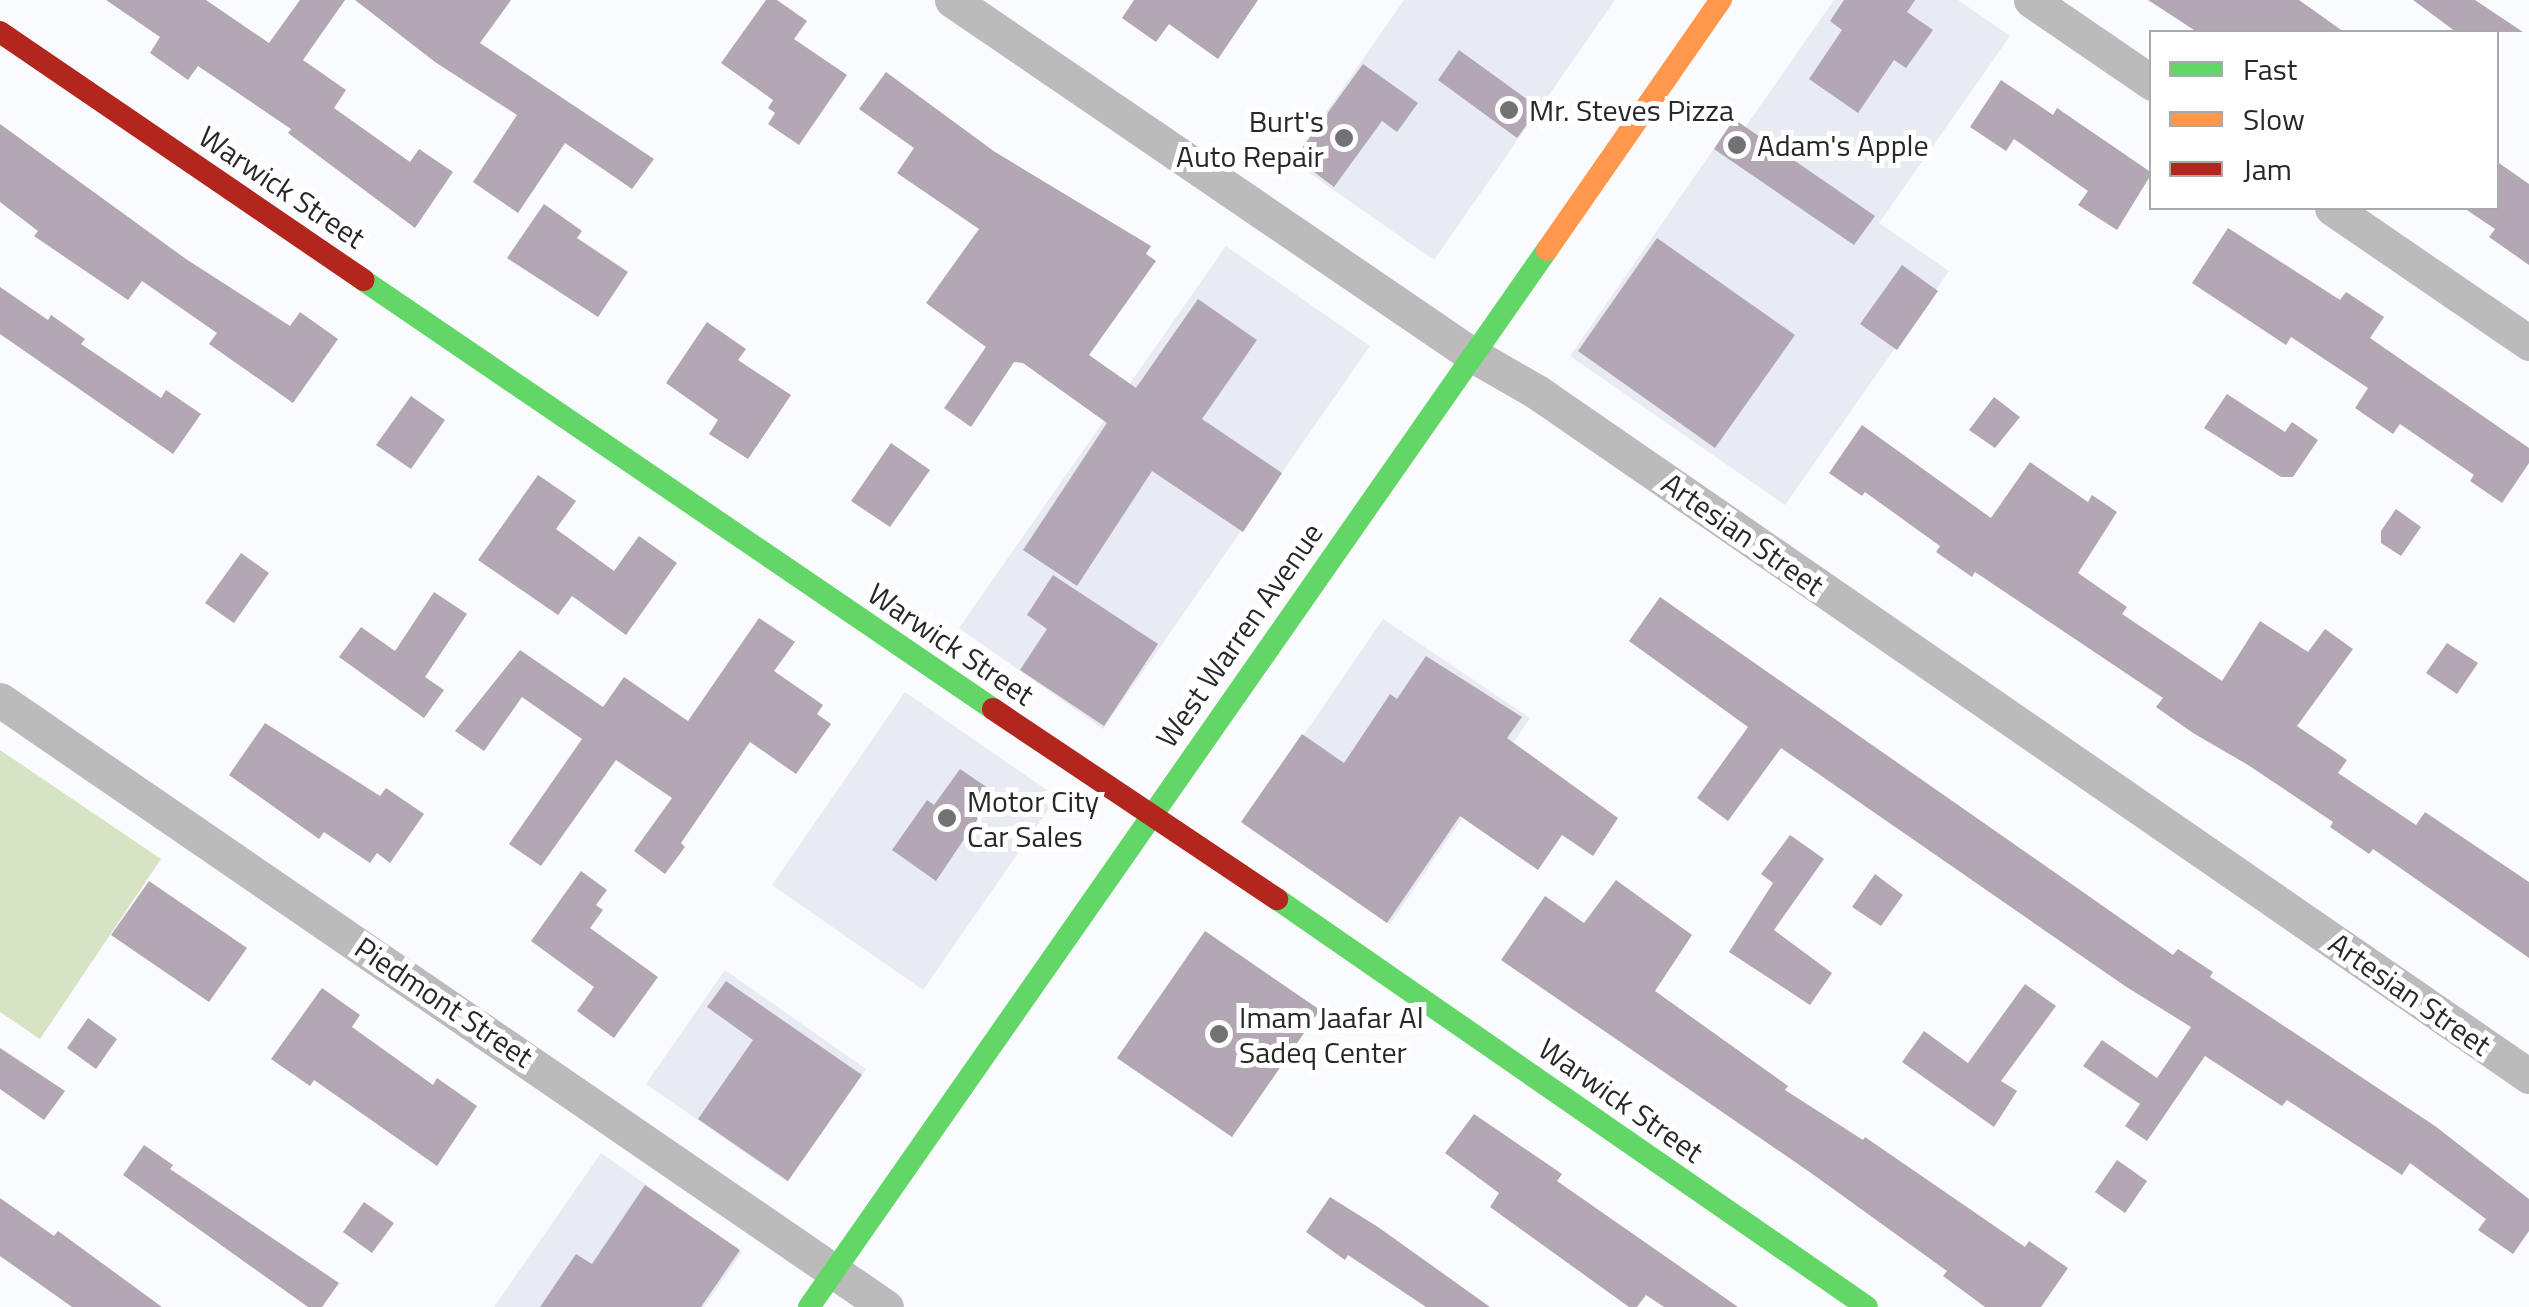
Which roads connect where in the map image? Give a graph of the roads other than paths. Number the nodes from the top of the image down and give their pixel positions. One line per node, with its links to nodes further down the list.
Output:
1 (952, 0): 8 (street, Artesian Street)
2 (1721, 0): 8 (street, West Warren Avenue)
3 (2031, 0): 5 (street)
4 (0, 32): 10 (street, Warwick Street)
5 (2149, 81)
6 (2335, 210): 7 (street)
7 (2529, 343)
8 (1471, 354): 10 (street, West Warren Avenue); 11 (street, Artesian Street)
9 (0, 700): 12 (street, Piedmont Street)
10 (1150, 816): 12 (street, West Warren Avenue); 15 (street, Warwick Street)
11 (2529, 1076)
12 (834, 1270): 13 (street, West Warren Avenue); 14 (street, Piedmont Street)
13 (809, 1307)
14 (886, 1307)
15 (1867, 1307)

